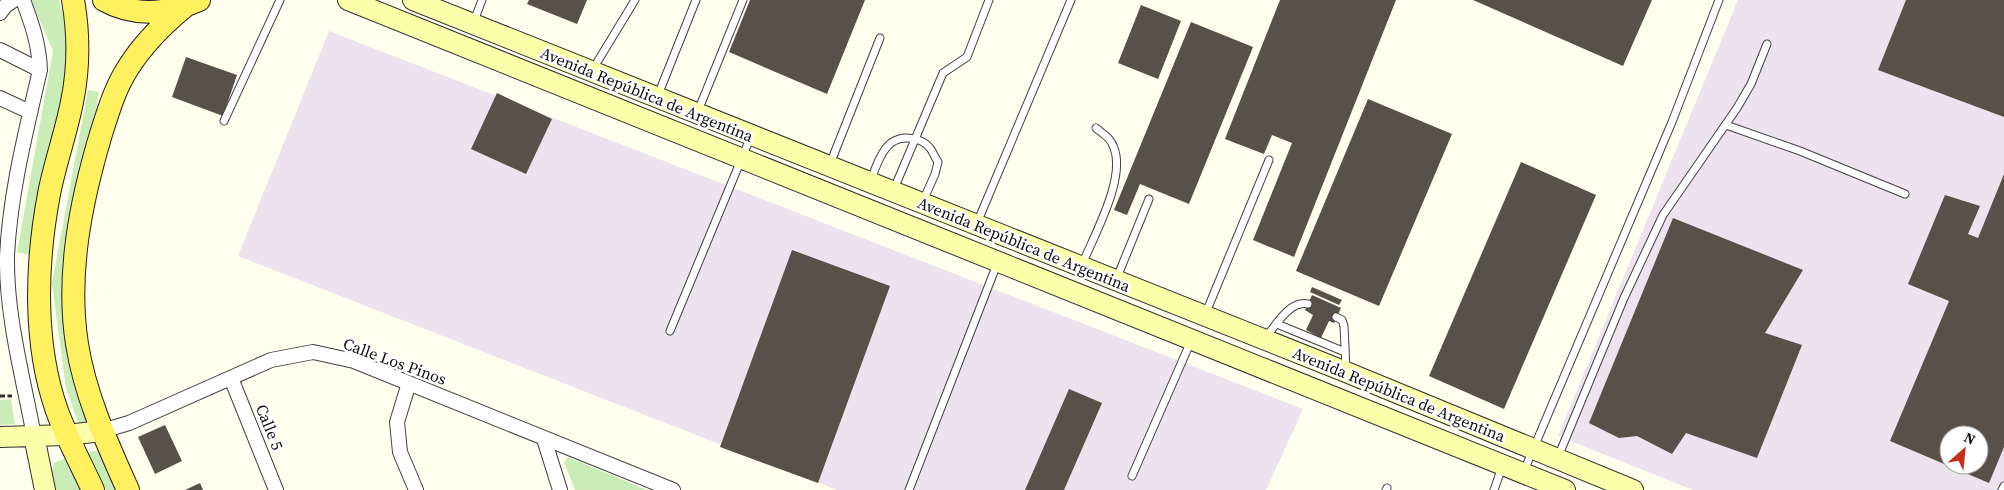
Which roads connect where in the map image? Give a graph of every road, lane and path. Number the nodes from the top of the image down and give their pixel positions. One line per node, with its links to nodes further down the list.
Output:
1 (14, 0): 17 (street)
2 (23, 0): 24 (street)
3 (73, 0): 60 (main road)
4 (104, 0): 15 (main road)
5 (280, 0): 31 (lane)
6 (348, 0): 16 (main road, Avenida República de Argentina)
7 (413, 0): 18 (main road, Avenida República de Argentina)
8 (482, 0): 18 (lane)
9 (635, 0): 25 (lane)
10 (696, 0): 26 (lane)
11 (743, 0): 30 (lane)
12 (989, 0): 36 (lane)
13 (1071, 0): 46 (lane)
14 (1719, 0): 64 (lane)
15 (192, 3): 59 (main road)
16 (384, 7): 23 (main road, Avenida República de Argentina)
17 (0, 13)
18 (473, 24): 20 (main road, Avenida República de Argentina)
19 (880, 38): 39 (lane)
20 (516, 41): 23 (main road); 25 (main road, Avenida República de Argentina)
21 (1767, 44): 32 (lane)
22 (0, 50): 24 (street)
23 (508, 64): 33 (main road, Avenida República de Argentina)
24 (40, 70): 29 (street)
25 (592, 71): 26 (main road, Avenida República de Argentina)
26 (657, 97): 28 (main road, Avenida República de Argentina)
27 (0, 98): 29 (street)
28 (676, 105): 30 (main road, Avenida República de Argentina); 33 (main road)
29 (30, 112): 42 (street)
30 (697, 113): 35 (main road, Avenida República de Argentina)
31 (224, 121)
32 (1726, 125): 43 (lane); 65 (lane)
33 (666, 128): 37 (main road, Avenida República de Argentina)
34 (1096, 128): 48 (lane)
35 (751, 135): 37 (lane); 39 (main road, Avenida República de Argentina)
36 (914, 138): 40 (lane); 41 (lane); 45 (lane)
37 (742, 159): 47 (main road, Avenida República de Argentina); 53 (lane)
38 (1269, 160): 51 (lane)
39 (829, 166): 40 (main road, Avenida República de Argentina)
40 (870, 182): 41 (main road, Avenida República de Argentina)
41 (893, 192): 45 (main road, Avenida República de Argentina)
42 (6, 193): 61 (street)
43 (1905, 194)
44 (1149, 199): 49 (lane)
45 (922, 203): 46 (main road, Avenida República de Argentina)
46 (977, 225): 48 (main road, Avenida República de Argentina)
47 (998, 262): 55 (main road, Avenida República de Argentina); 77 (lane)
48 (1082, 266): 49 (main road, Avenida República de Argentina)
49 (1116, 280): 51 (main road, Avenida República de Argentina)
50 (1308, 304): 54 (lane)
51 (1205, 316): 54 (main road, Avenida República de Argentina)
52 (1336, 317): 56 (lane)
53 (670, 331)
54 (1270, 331): 56 (main road, Avenida República de Argentina)
55 (1192, 340): 66 (main road, Avenida República de Argentina); 68 (lane)
56 (1346, 362): 64 (main road, Avenida República de Argentina)
57 (230, 378): 58 (street, Calle Los Pinos); 59 (street, Calle Los Pinos); 73 (street, Calle 5)
58 (409, 383): 63 (street, Calle Los Pinos); 74 (street)
59 (102, 431): 60 (main road); 72 (main road)
60 (68, 435): 61 (main road); 71 (main road)
61 (34, 436): 62 (main road); 70 (main road)
62 (0, 437)
63 (544, 439): 75 (street); 76 (street, Calle Los Pinos)
64 (1533, 450): 65 (main road, Avenida República de Argentina); 67 (lane)
65 (1557, 459): 80 (main road, Avenida República de Argentina)
66 (1503, 465): 67 (main road, Avenida República de Argentina); 78 (lane)
67 (1523, 473): 79 (main road, Avenida República de Argentina)
68 (1132, 476)
69 (2004, 486): 81 (lane)
70 (45, 490)
71 (94, 490)
72 (128, 490)
73 (276, 490)
74 (416, 490)
75 (560, 490)
76 (674, 490)
77 (909, 490)
78 (1494, 490)
79 (1565, 490)
80 (1633, 490)
81 (2002, 490)

